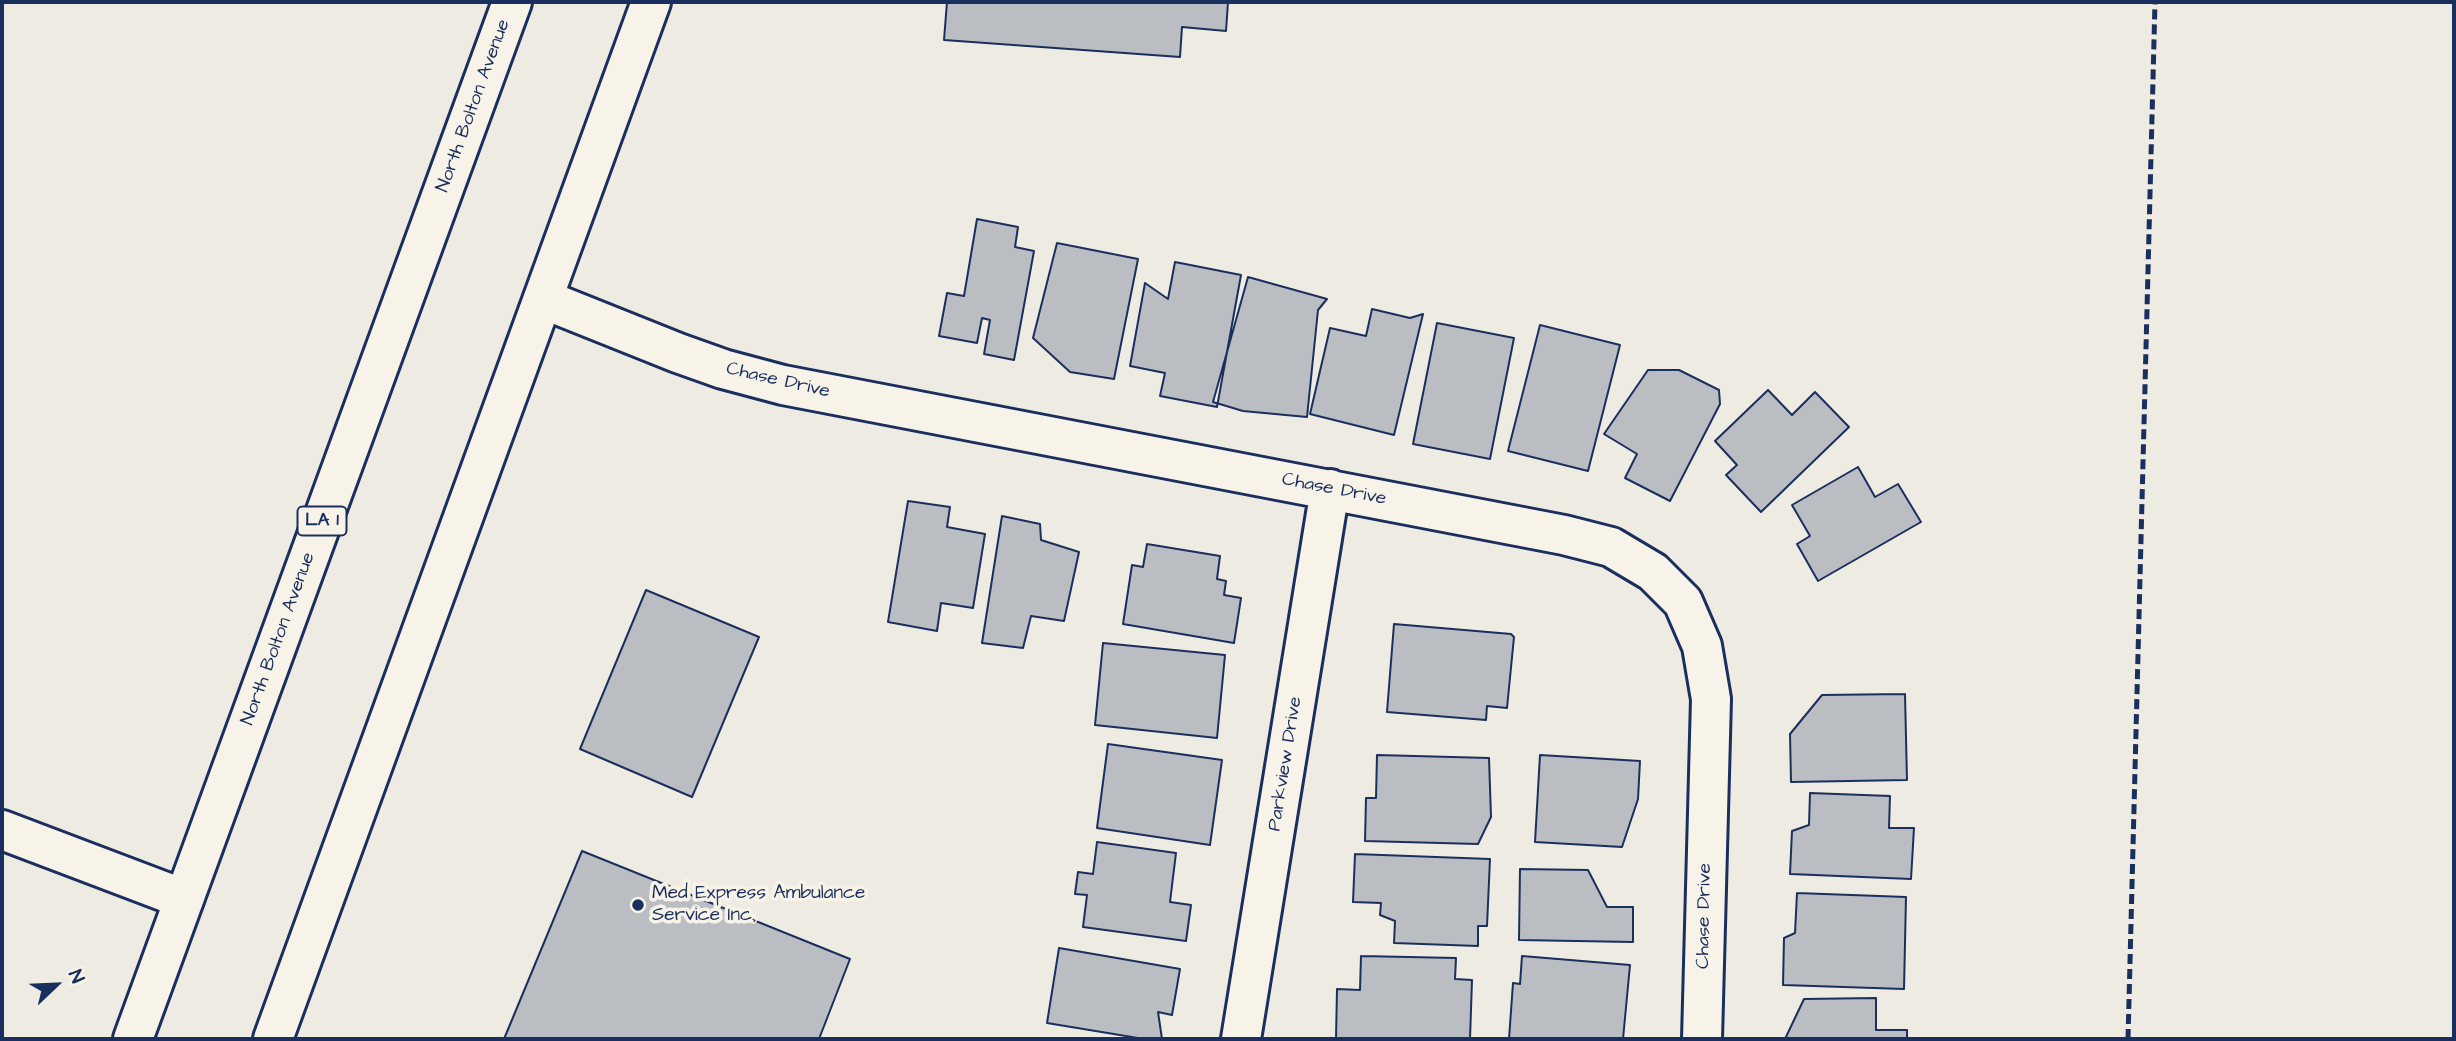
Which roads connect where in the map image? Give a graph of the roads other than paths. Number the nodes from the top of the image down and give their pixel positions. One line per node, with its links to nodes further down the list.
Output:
1 (512, 2): 6 (main road, North Bolton Avenue / LA 1)
2 (651, 2): 3 (main road)
3 (543, 299): 4 (main road, Chase Drive); 8 (main road)
4 (1330, 489): 9 (main road, Parkview Drive); 10 (main road, Chase Drive)
5 (2, 830): 6 (main road)
6 (184, 899): 7 (main road, North Bolton Avenue / LA 1)
7 (133, 1039)
8 (273, 1039)
9 (1241, 1039)
10 (1702, 1039)

